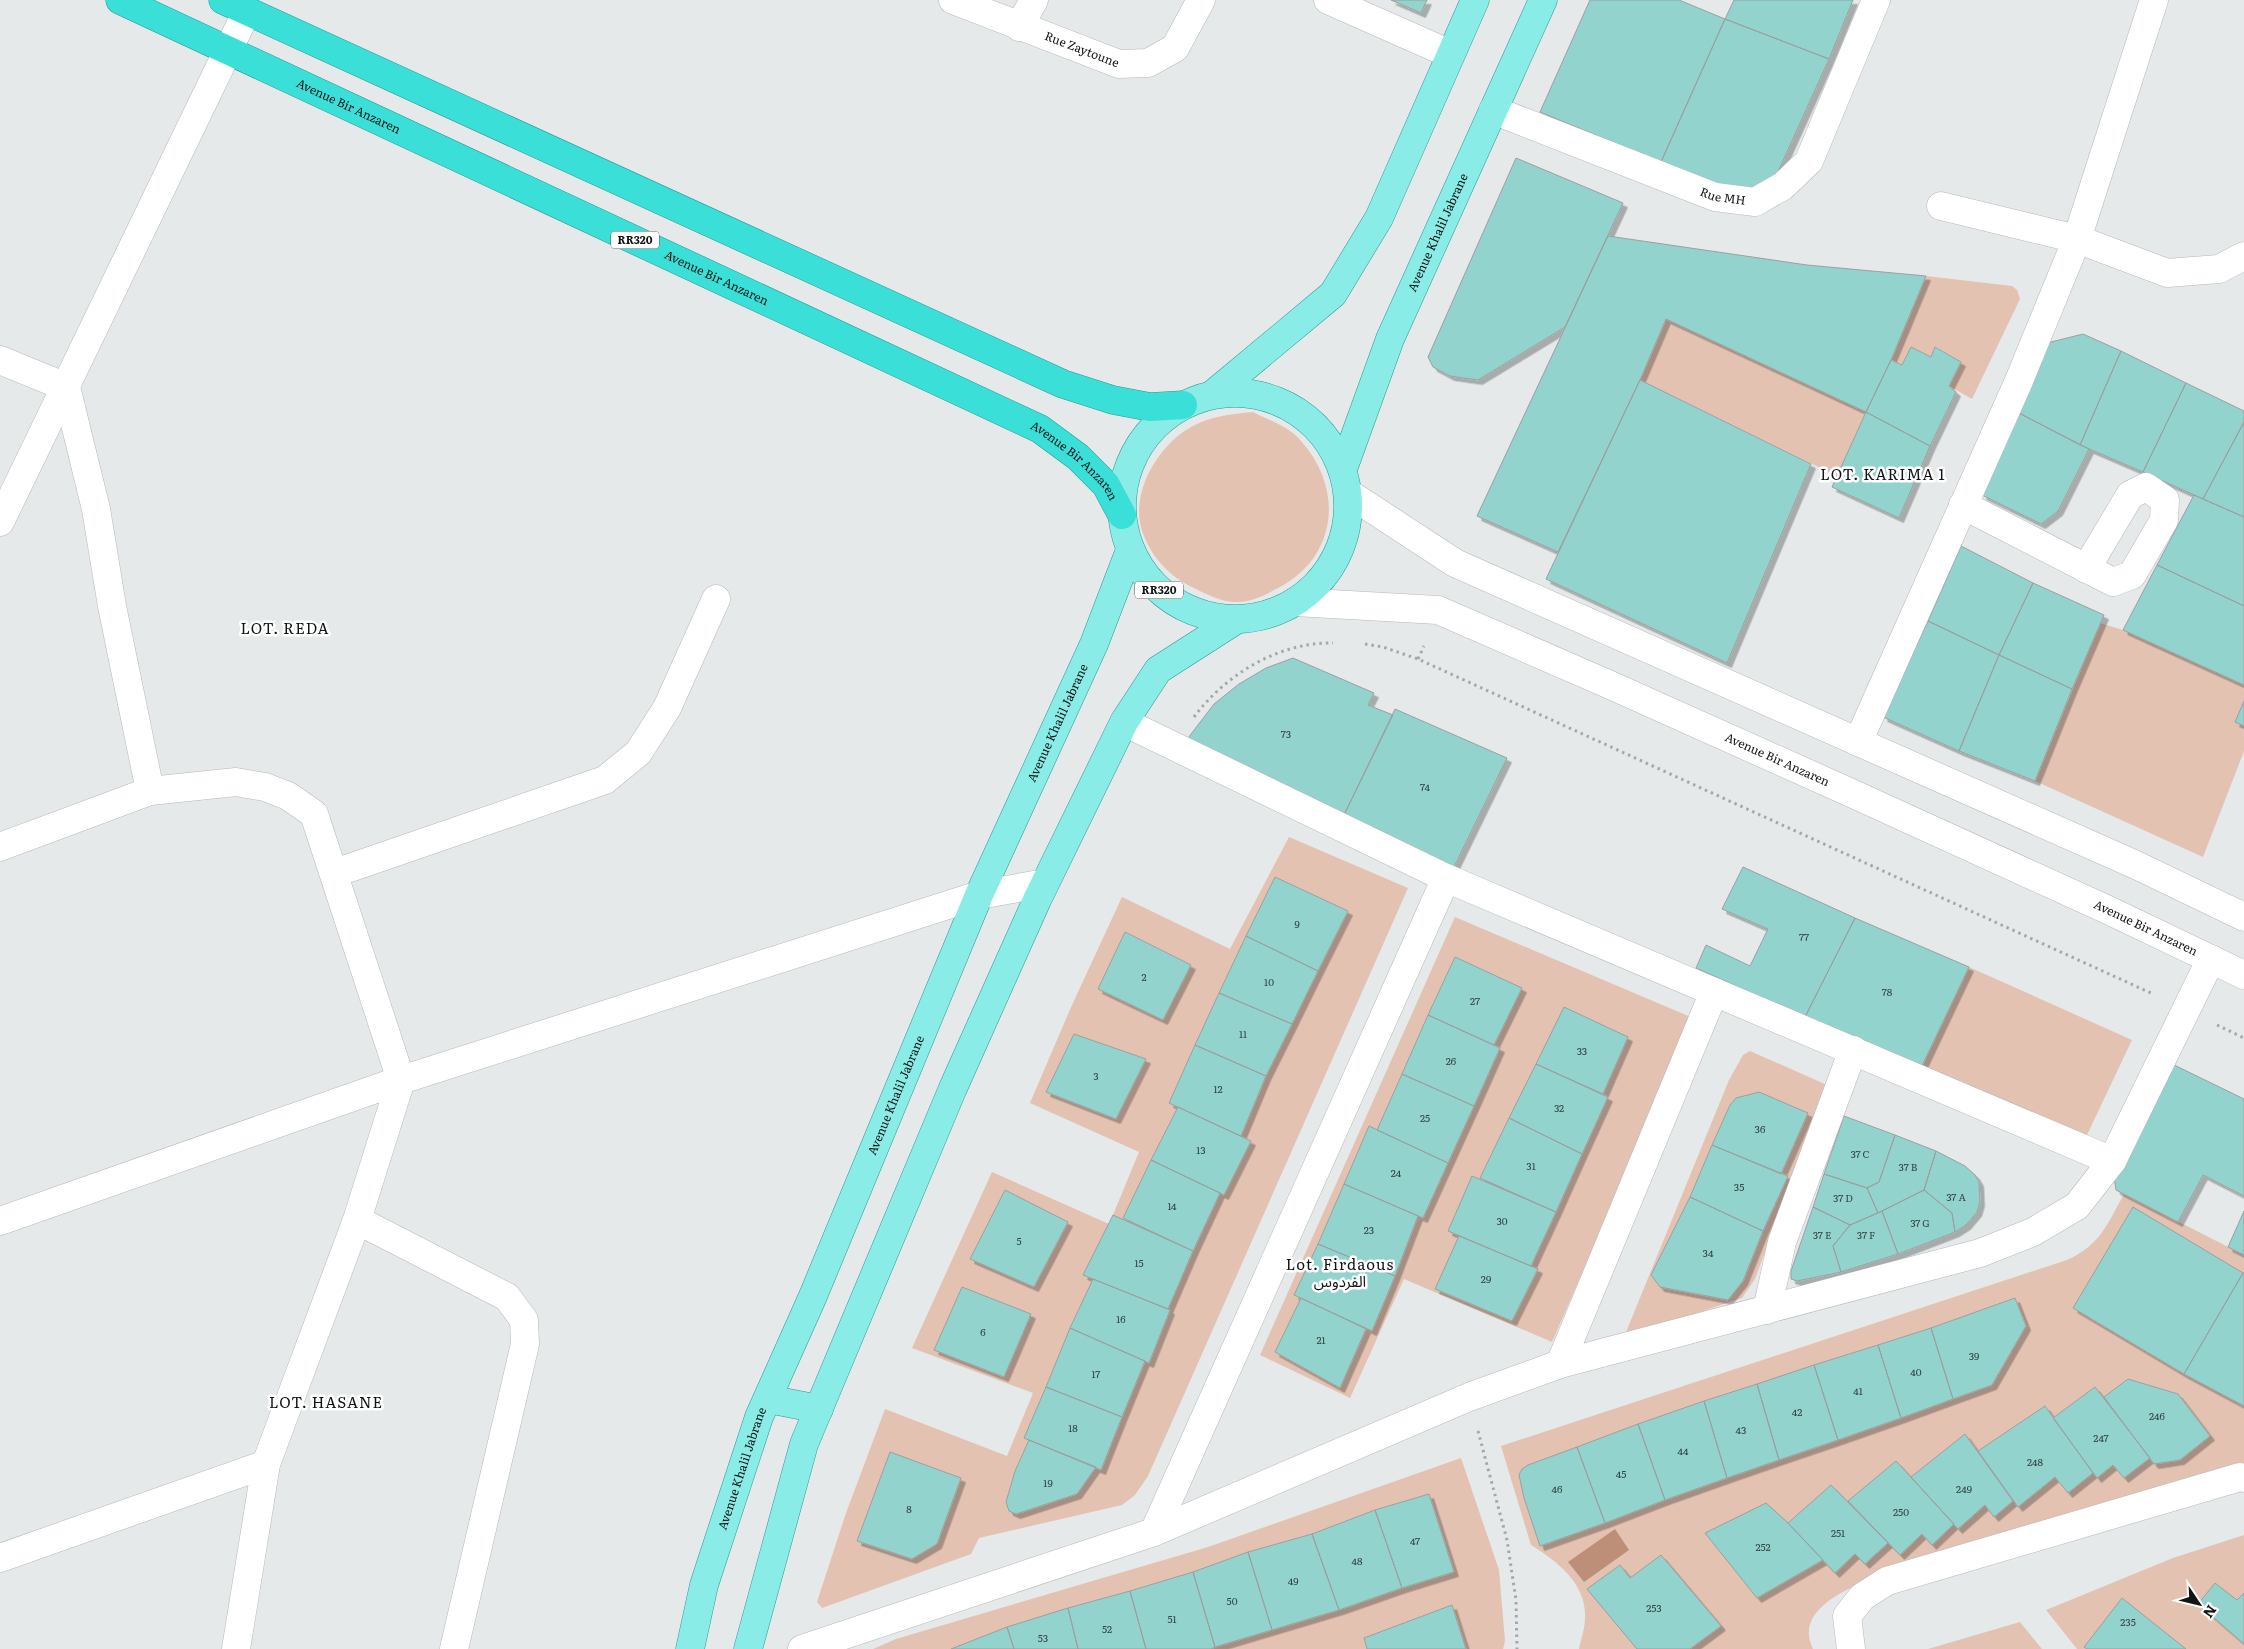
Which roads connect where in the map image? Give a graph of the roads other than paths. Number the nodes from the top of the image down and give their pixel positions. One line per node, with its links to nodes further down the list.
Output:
1 (120, 0): 12 (highway, Avenue Bir Anzaren / RR320)
2 (953, 0): 11 (street, Rue Zaytoune)
3 (1034, 0): 11 (street)
4 (1201, 0): 11 (street, Rue Zaytoune)
5 (1328, 0): 13 (street)
6 (1475, 0): 13 (main road)
7 (1543, 0): 14 (main road, Avenue Khalil Jabrane)
8 (1876, 0): 14 (street, Rue MH)
9 (2154, 0): 16 (street)
10 (235, 5): 12 (street); 21 (highway, RR320)
11 (1019, 27)
12 (229, 51): 19 (street); 24 (highway, Avenue Bir Anzaren / RR320)
13 (1450, 54): 20 (main road)
14 (1493, 110): 22 (main road, Avenue Khalil Jabrane)
15 (1941, 206): 16 (street)
16 (2077, 239): 17 (street); 23 (street)
17 (2244, 256)
18 (0, 360): 19 (street)
19 (66, 387): 25 (street); 33 (street)
20 (1213, 394): 21 (main road, RR320); 22 (main road, RR320)
21 (1183, 404): 24 (main road, RR320)
22 (1346, 481): 29 (main road, RR320); 32 (street)
23 (1963, 505): 27 (street); 32 (street)
24 (1122, 515): 26 (main road, RR320)
25 (0, 522)
26 (1130, 550): 30 (main road, RR320); 38 (main road, Avenue Khalil Jabrane)
27 (2086, 569)
28 (716, 599): 35 (street)
29 (1295, 602): 30 (main road, RR320); 40 (street, Avenue Bir Anzaren / RR320)
30 (1236, 620): 31 (main road)
31 (1124, 722): 36 (street); 37 (main road)
32 (1858, 742): 39 (street)
33 (150, 791): 34 (street); 35 (street)
34 (0, 847)
35 (335, 873): 44 (street)
36 (1446, 878): 42 (street); 54 (street)
37 (1045, 884): 38 (street); 51 (main road)
38 (979, 895): 44 (street); 50 (main road, Avenue Khalil Jabrane)
39 (2244, 917)
40 (2211, 959): 41 (street, Avenue Bir Anzaren / RR320); 45 (street)
41 (2244, 975)
42 (1714, 992): 43 (street); 49 (street)
43 (1853, 1050): 45 (street); 48 (street)
44 (401, 1080): 46 (street); 47 (street)
45 (2112, 1161): 48 (street)
46 (357, 1220): 52 (street); 57 (street)
47 (0, 1221)
48 (1767, 1310): 49 (street)
49 (1560, 1364): 54 (street)
50 (768, 1399): 51 (main road); 58 (main road, Avenue Khalil Jabrane)
51 (818, 1409): 59 (main road)
52 (266, 1464): 55 (street); 56 (street)
53 (2244, 1478): 61 (street)
54 (1154, 1532): 60 (street)
55 (0, 1558)
56 (236, 1649)
57 (454, 1649)
58 (690, 1649)
59 (748, 1649)
60 (802, 1649)
61 (1851, 1649)

